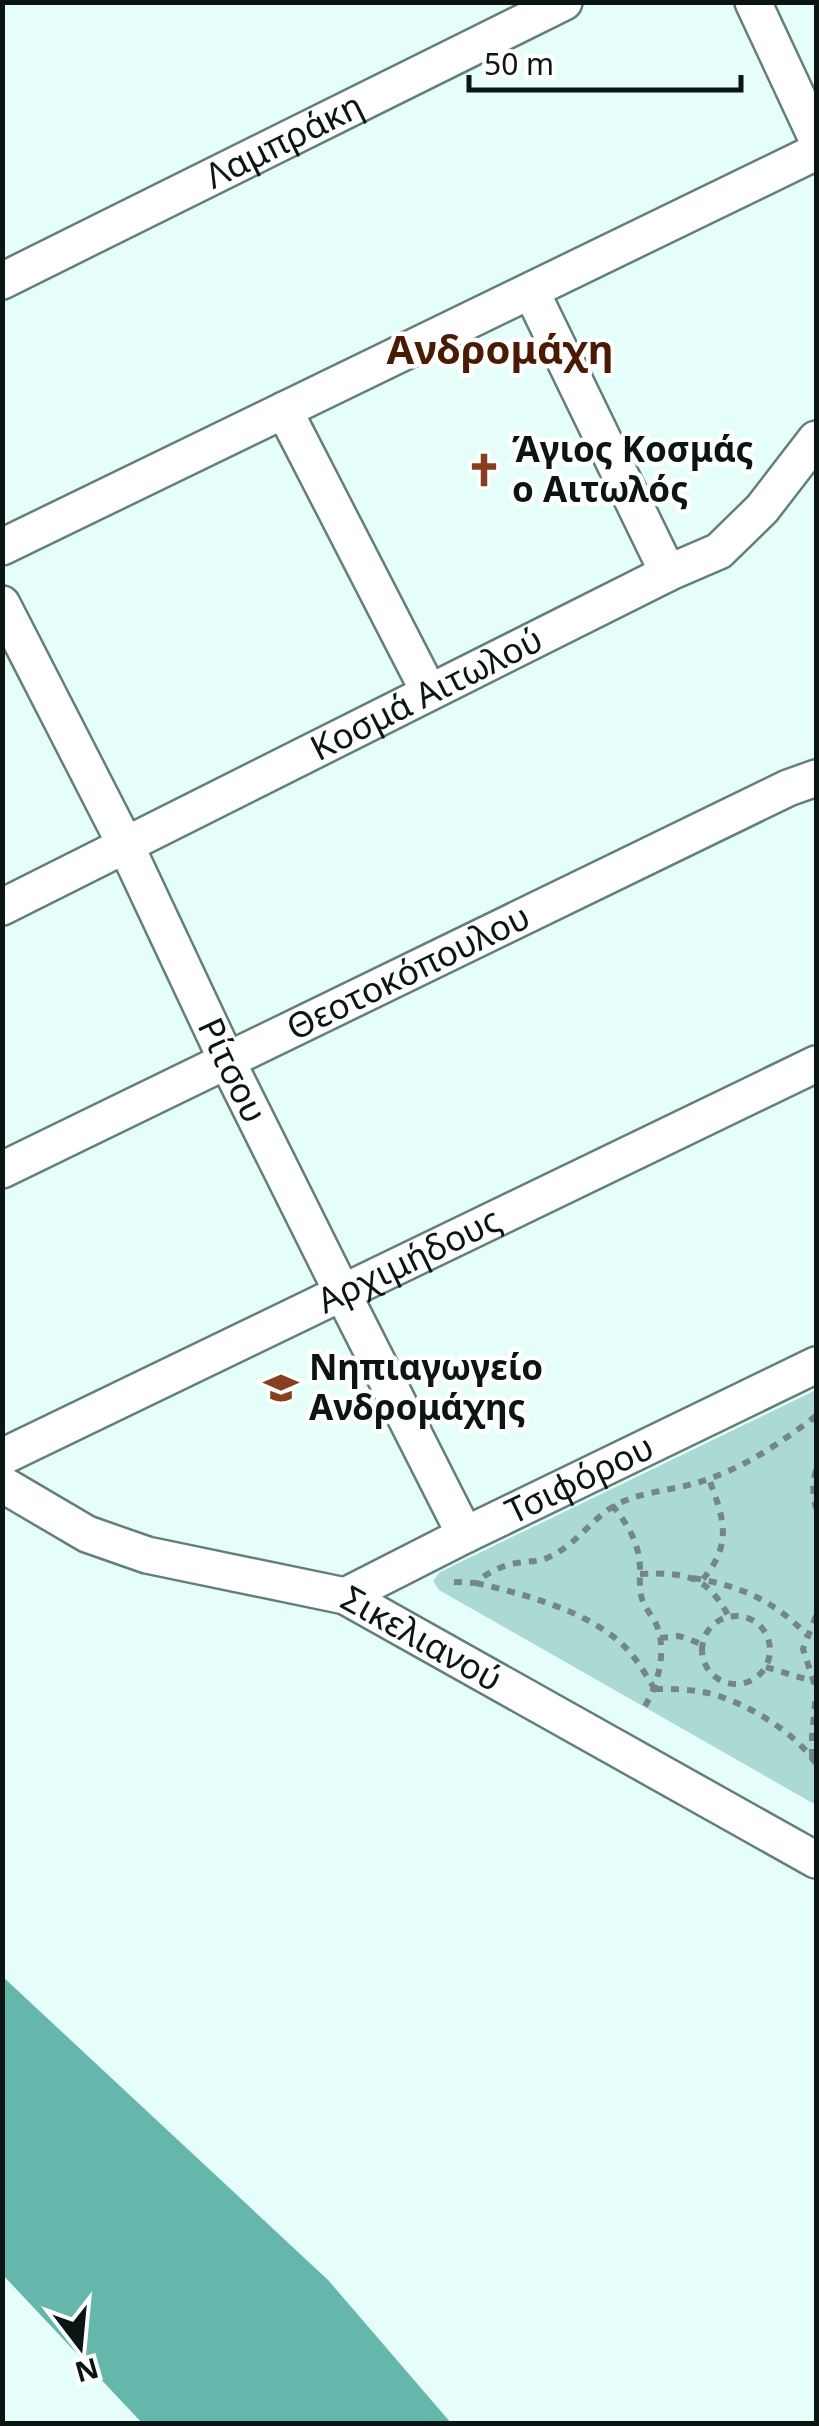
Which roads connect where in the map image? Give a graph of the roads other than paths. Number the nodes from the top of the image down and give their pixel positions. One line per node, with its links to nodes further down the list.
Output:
1 (564, 2): 5 (street, Λαμπράκη)
2 (753, 2): 3 (street)
3 (816, 136)
4 (816, 152): 6 (street)
5 (2, 281)
6 (531, 291): 7 (street); 10 (street)
7 (284, 410): 9 (street); 12 (street)
8 (816, 439): 10 (street, Κοσμά Αιτωλού)
9 (2, 548)
10 (668, 574): 12 (street, Κοσμά Αιτωλού)
11 (2, 604): 14 (street, Ρίτσου)
12 (429, 692): 14 (street, Κοσμά Αιτωλού)
13 (816, 778): 16 (street, Θεοτοκόπουλου)
14 (126, 846): 15 (street, Κοσμά Αιτωλού); 16 (street, Ρίτσου)
15 (2, 907)
16 (227, 1061): 18 (street, Θεοτοκόπουλου); 19 (street, Ρίτσου)
17 (816, 1064): 19 (street, Αρχιμήδους)
18 (2, 1170)
19 (343, 1294): 21 (street, Αρχιμήδους); 23 (street, Ρίτσου)
20 (816, 1365): 23 (street, Τσιφόρου)
21 (2, 1457)
22 (2, 1484): 24 (street, Σικελιανού)
23 (466, 1535): 24 (street, Τσιφόρου)
24 (345, 1596): 25 (street, Σικελιανού)
25 (816, 1860)

